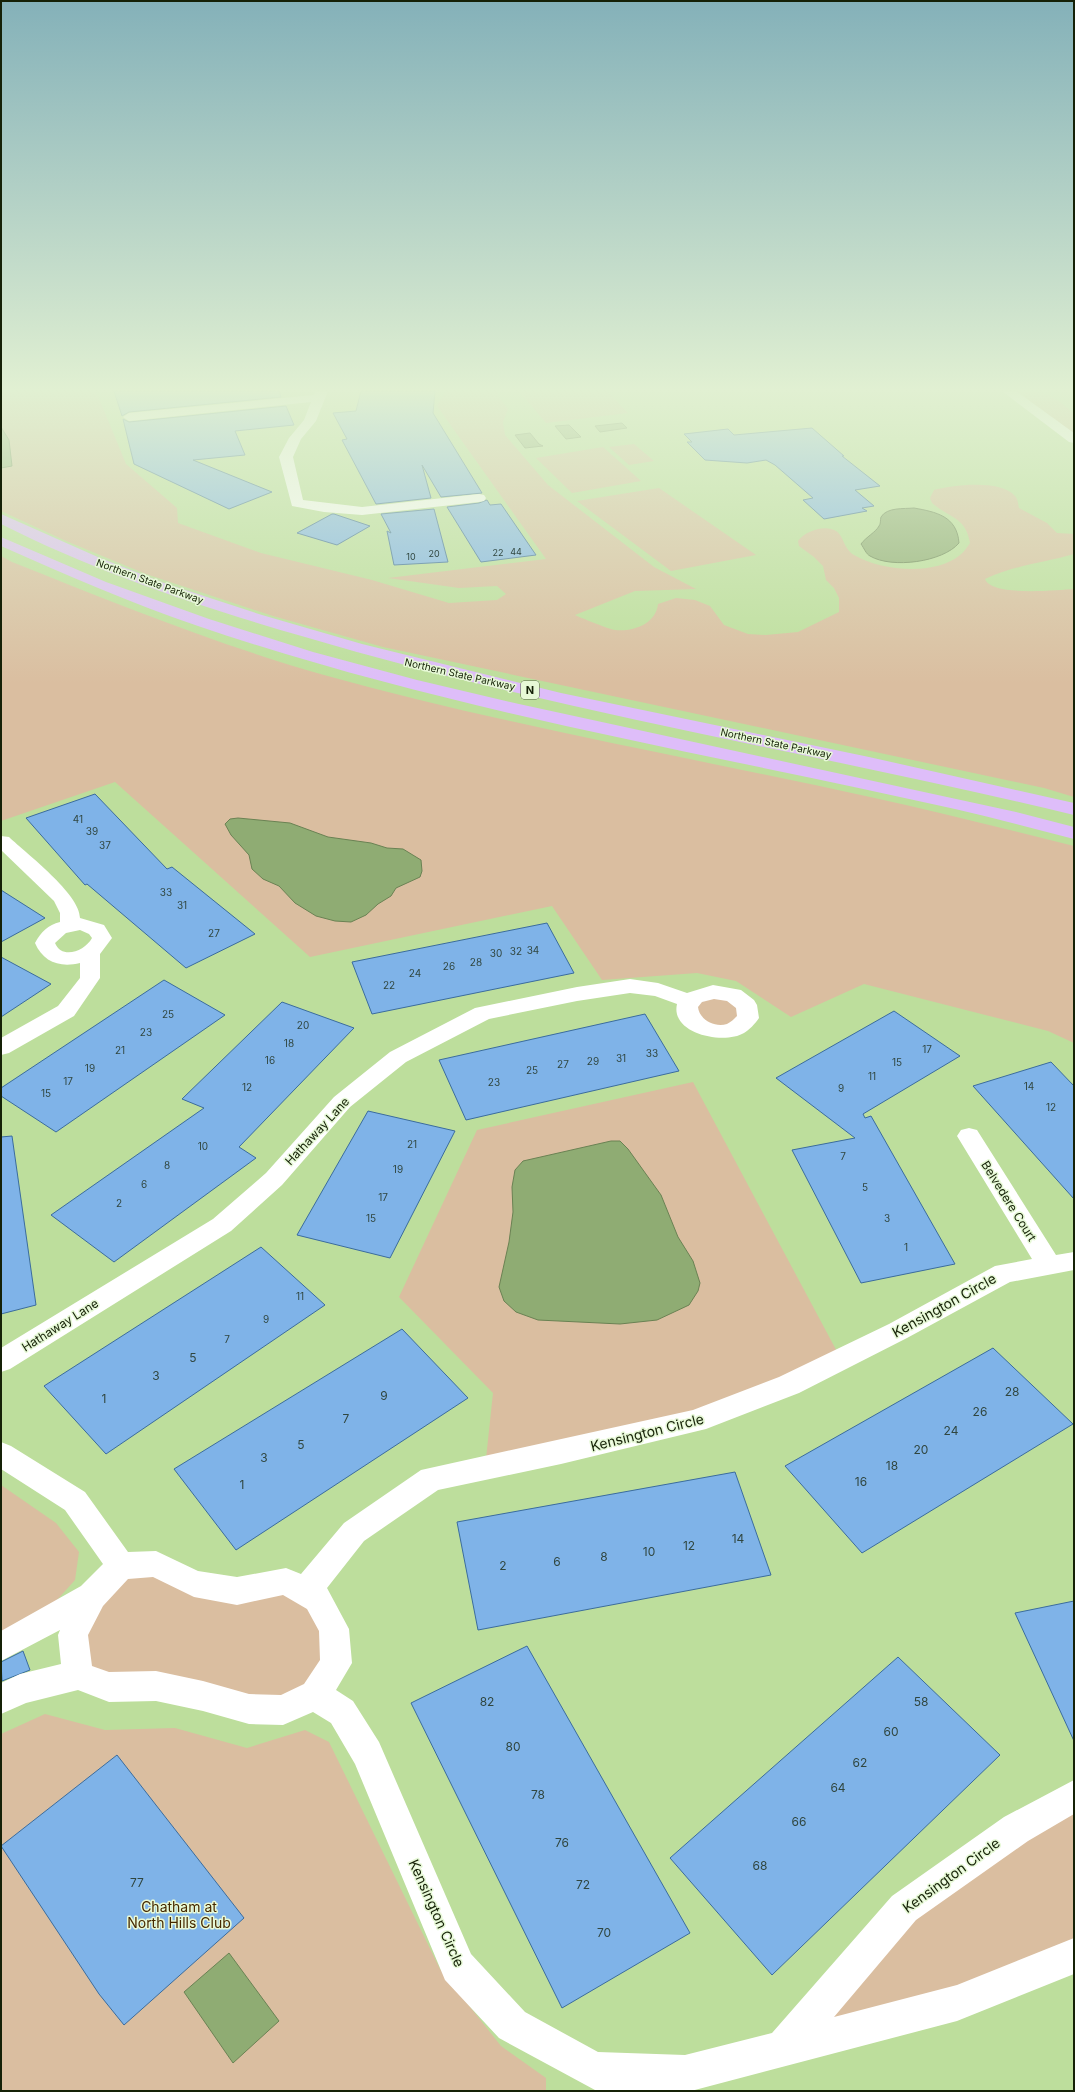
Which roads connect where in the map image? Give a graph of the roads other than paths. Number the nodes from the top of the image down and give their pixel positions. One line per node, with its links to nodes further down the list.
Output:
1 (294, 489): 2 (street)
2 (479, 498)
3 (1, 518): 5 (highway, Northern State Parkway / N)
4 (1, 541): 6 (highway, Northern State Parkway / N)
5 (1074, 809)
6 (1074, 833)
7 (2, 841): 8 (street)
8 (70, 925): 9 (street); 9 (street)
9 (90, 953): 11 (street)
10 (689, 1001): 14 (street, Hathaway Lane)
11 (1, 1048)
12 (969, 1136): 13 (street, Belvedere Court)
13 (1062, 1264): 17 (street, Kensington Circle)
14 (1, 1361)
15 (1, 1454): 16 (street)
16 (121, 1566): 17 (street); 18 (street)
17 (305, 1592): 21 (street)
18 (92, 1596): 19 (street); 20 (street)
19 (1, 1647)
20 (78, 1675): 21 (street); 22 (street)
21 (315, 1695): 25 (street, Kensington Circle)
22 (1, 1699)
23 (1074, 1796): 25 (street, Kensington Circle)
24 (1074, 1956): 25 (street, Kensington Circle)
25 (783, 2048)

